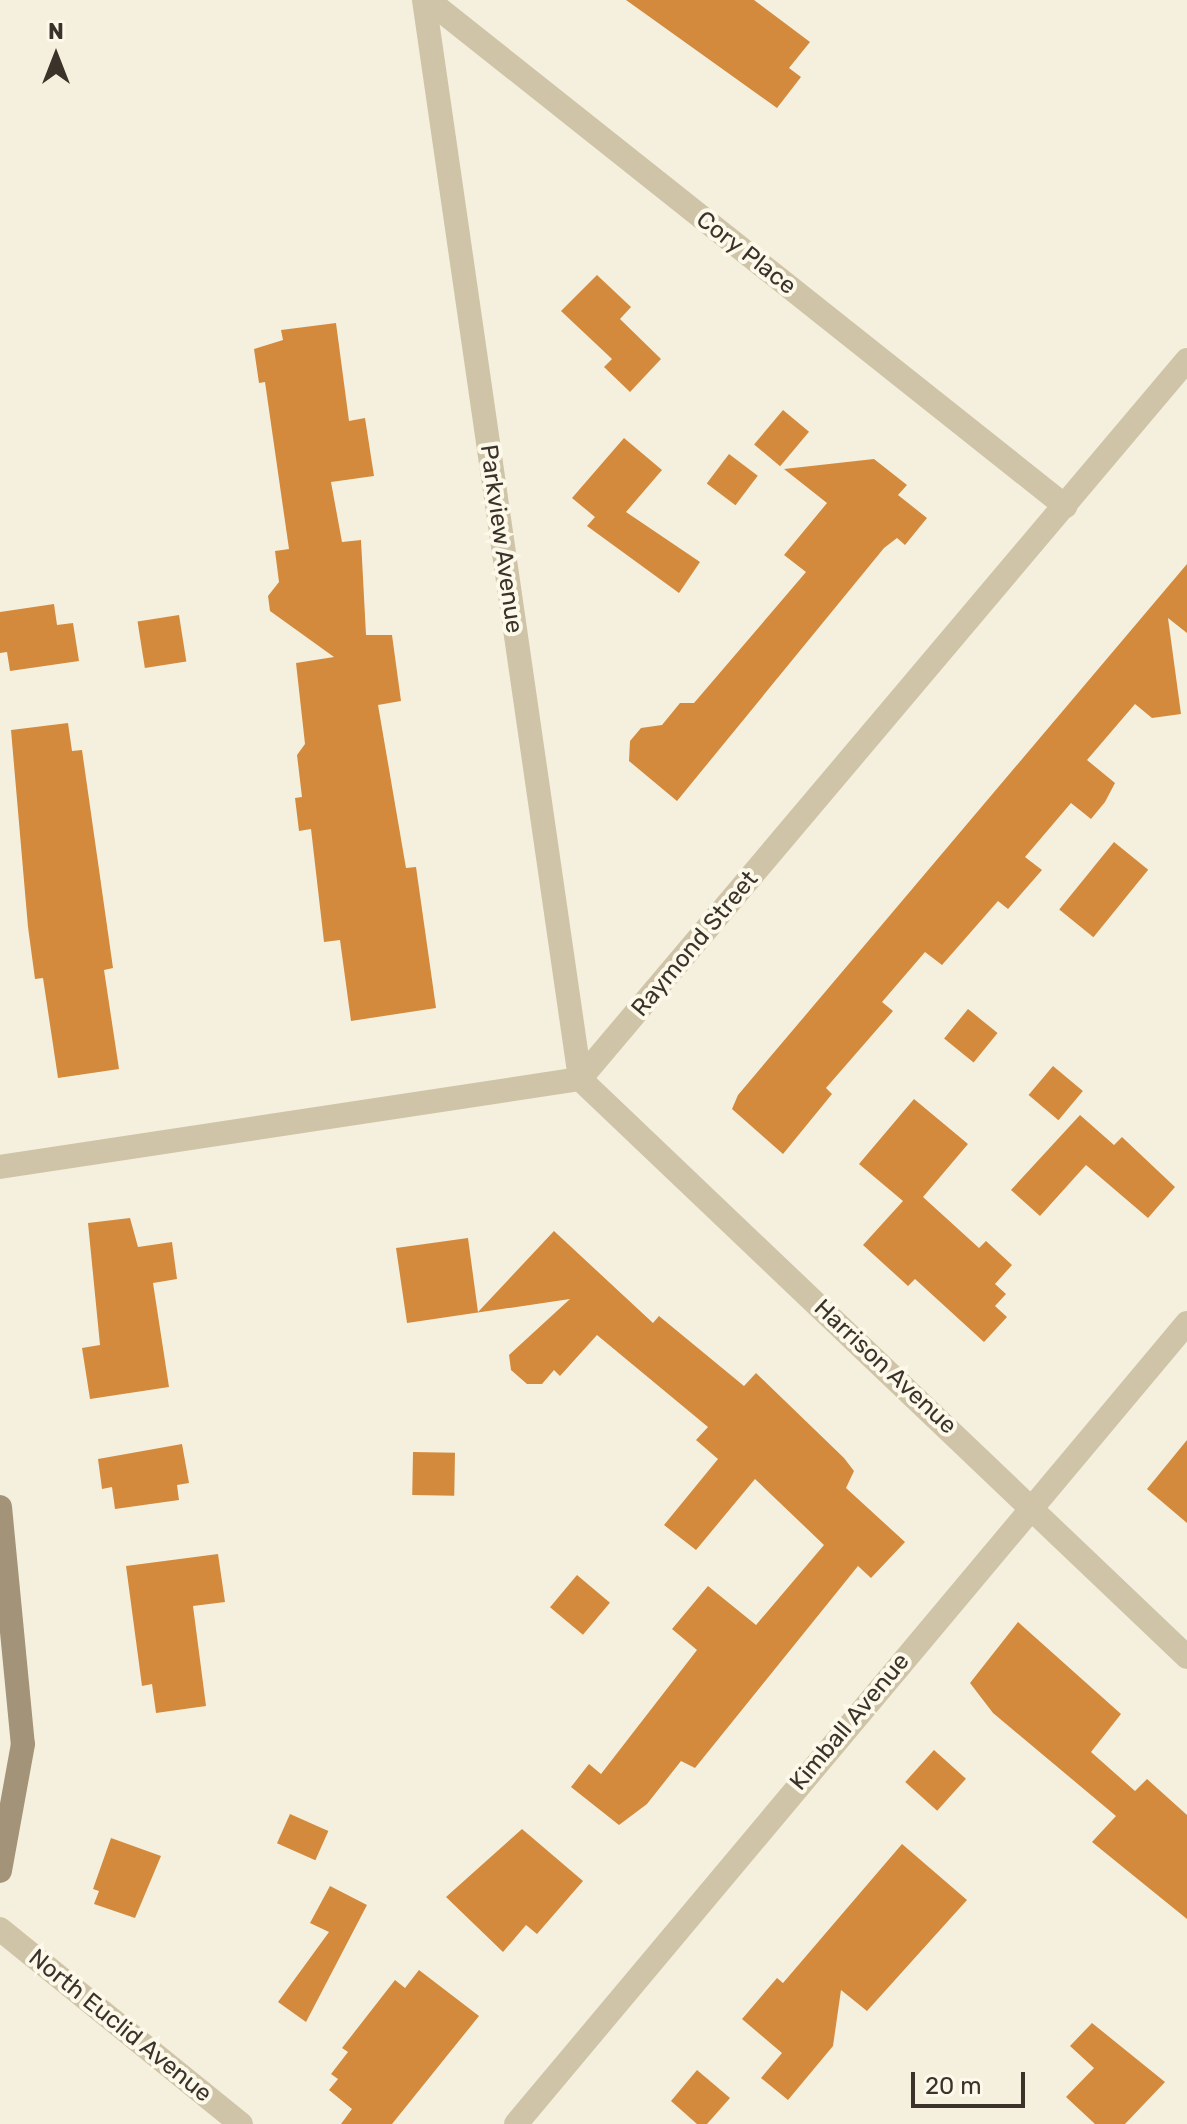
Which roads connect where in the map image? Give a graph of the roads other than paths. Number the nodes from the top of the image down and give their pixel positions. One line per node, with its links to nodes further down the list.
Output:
1 (426, 0): 3 (street, Cory Place); 4 (street, Parkview Avenue)
2 (1187, 360): 3 (street, Raymond Street)
3 (1065, 506): 4 (street, Raymond Street)
4 (580, 1079): 5 (street); 7 (street, Harrison Avenue)
5 (0, 1167)
6 (1187, 1323): 7 (street, Kimball Avenue)
7 (1031, 1505): 9 (street, Harrison Avenue); 13 (street, Kimball Avenue)
8 (0, 1507): 10 (street)
9 (1187, 1657)
10 (0, 1871)
11 (0, 1929): 12 (street, North Euclid Avenue)
12 (241, 2124)
13 (516, 2124)

